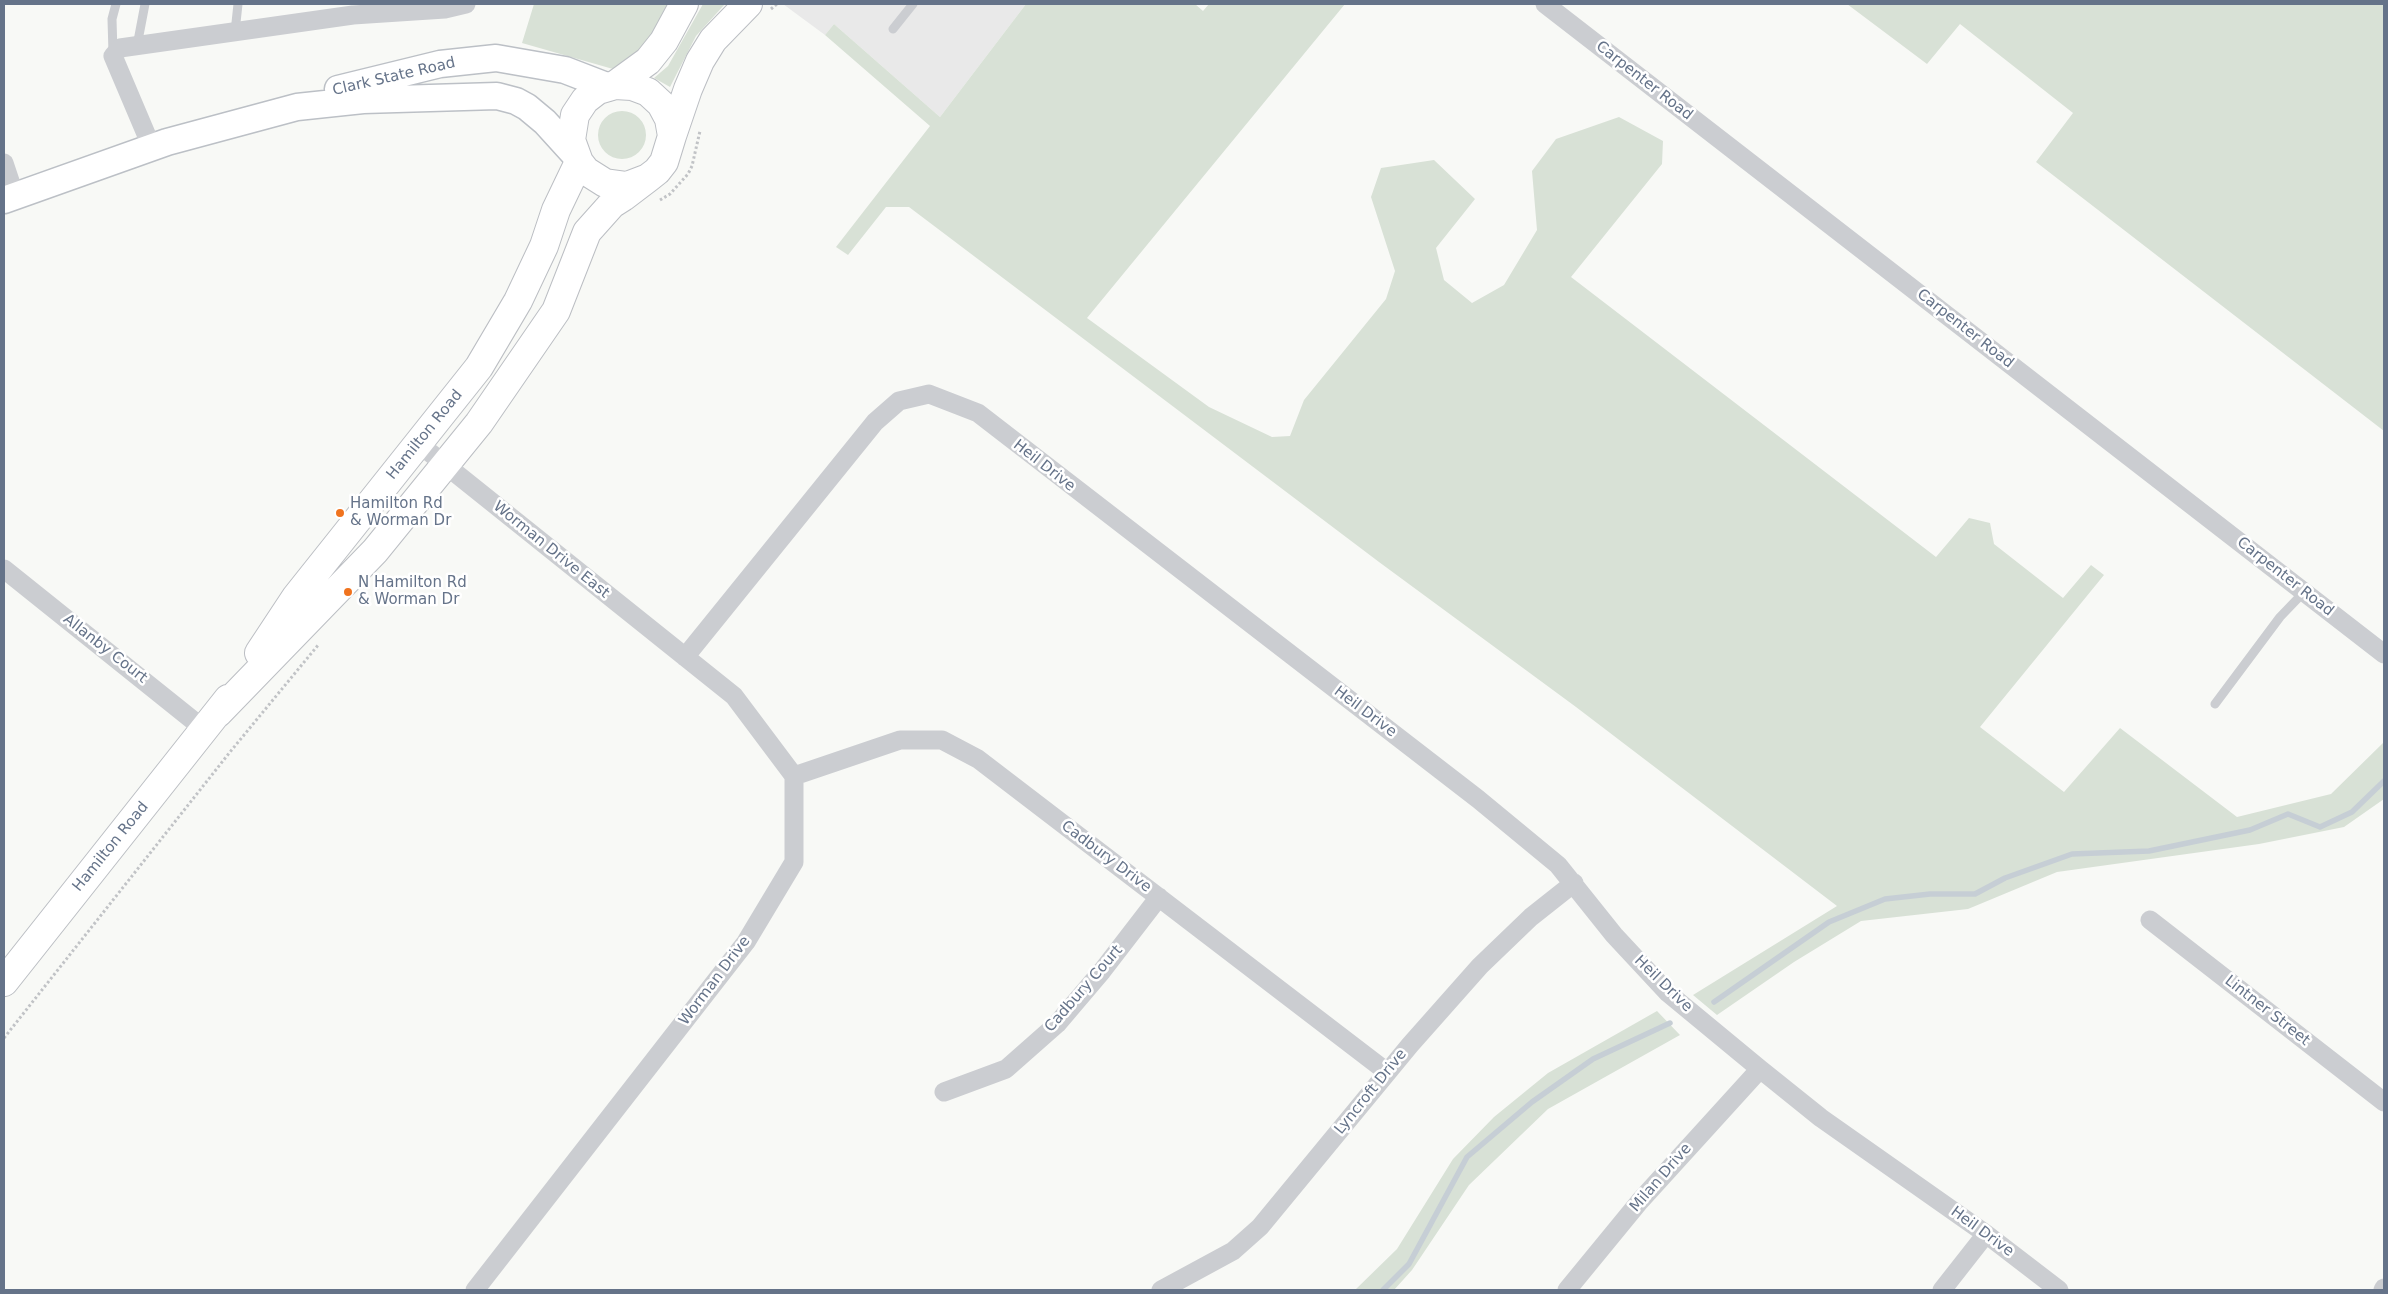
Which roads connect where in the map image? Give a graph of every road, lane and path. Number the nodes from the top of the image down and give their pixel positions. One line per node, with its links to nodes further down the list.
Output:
1 (116, 4): 13 (lane)
2 (145, 4): 12 (lane)
3 (238, 4): 11 (lane)
4 (466, 4): 11 (street)
5 (684, 4): 14 (main road)
6 (700, 4): 14 (main road)
7 (748, 4): 16 (main road)
8 (913, 4): 10 (lane)
9 (1544, 4): 25 (street, Carpenter Road)
10 (893, 29)
11 (235, 32): 12 (street)
12 (137, 46): 13 (street)
13 (113, 56): 17 (street)
14 (621, 87): 15 (main road, Clark State Road); 16 (main road); 18 (main road)
15 (297, 107): 17 (main road, Clark State Road); 18 (main road, Clark State Road)
16 (672, 136): 20 (main road)
17 (152, 148): 21 (main road, Clark State Road)
18 (575, 149): 20 (main road); 22 (main road, Hamilton Road)
19 (4, 163): 21 (street)
20 (614, 195): 23 (main road, Hamilton Road)
21 (10, 198)
22 (418, 443): 23 (street, Worman Drive East); 30 (main road, Hamilton Road)
23 (445, 464): 28 (street, Worman Drive East); 30 (main road, Hamilton Road)
24 (4, 570): 30 (street, Allanby Court)
25 (2304, 592): 27 (street, Carpenter Road); 29 (lane)
26 (325, 636): 36 (path)
27 (2384, 654)
28 (685, 657): 31 (street); 32 (street, Heil Drive)
29 (2216, 704)
30 (212, 721): 35 (main road, Hamilton Road)
31 (794, 776): 33 (street, Cadbury Drive); 42 (street, Worman Drive)
32 (1574, 883): 37 (street, Heil Drive); 38 (street, Lyncroft Drive)
33 (1159, 897): 38 (street, Cadbury Drive); 39 (street, Cadbury Court)
34 (2150, 920): 40 (street, Lintner Street)
35 (4, 982)
36 (4, 1038)
37 (1760, 1069): 41 (street, Heil Drive); 44 (street, Milan Drive)
38 (1388, 1072): 43 (street, Lyncroft Drive)
39 (944, 1092)
40 (2384, 1102)
41 (1986, 1234): 45 (street); 46 (street, Heil Drive)
42 (475, 1290)
43 (1161, 1290)
44 (1567, 1290)
45 (1942, 1290)
46 (2059, 1290)

